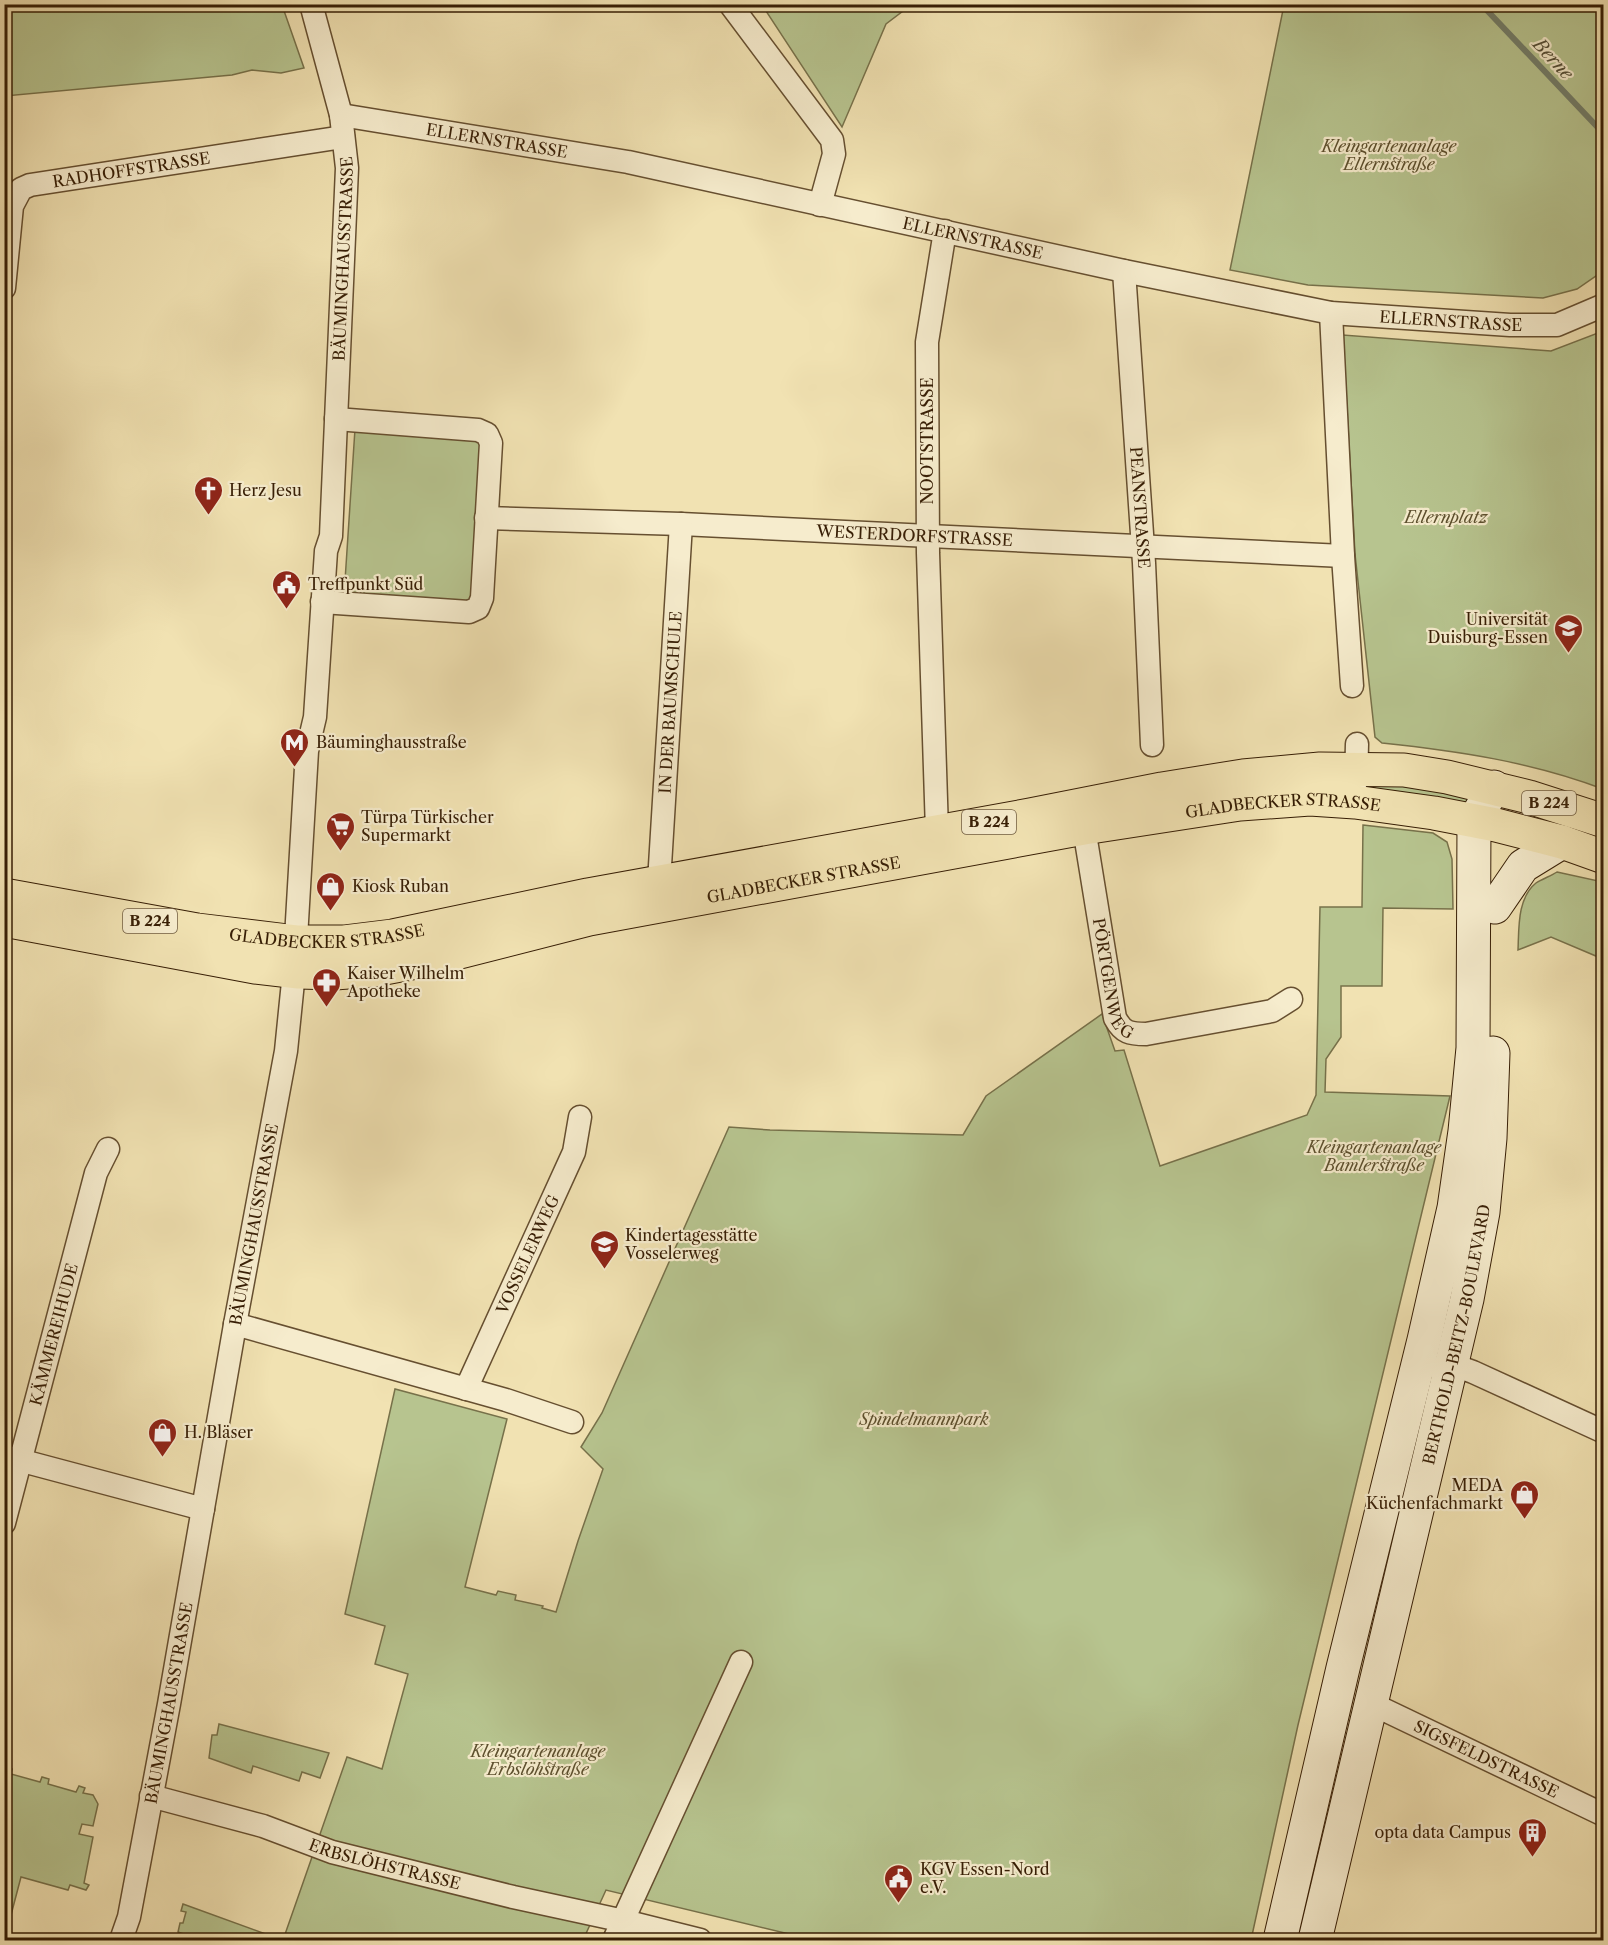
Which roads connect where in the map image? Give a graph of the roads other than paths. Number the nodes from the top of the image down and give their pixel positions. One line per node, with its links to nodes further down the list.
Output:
1 (311, 4): 3 (street, BÄUMINGHAUSSTRASSE)
2 (730, 4): 5 (street)
3 (341, 115): 4 (street, BÄUMINGHAUSSTRASSE); 5 (street, ELLERNSTRASSE)
4 (343, 137): 8 (street, RADHOFFSTRASSE); 11 (street, BÄUMINGHAUSSTRASSE)
5 (820, 205): 6 (street, ELLERNSTRASSE)
6 (945, 231): 7 (street, ELLERNSTRASSE); 14 (street, NOOTSTRASSE)
7 (1124, 271): 10 (street, ELLERNSTRASSE); 15 (street, PEANSTRASSE)
8 (4, 288)
9 (1604, 305): 10 (street, ELLERNSTRASSE)
10 (1331, 313): 16 (street)
11 (336, 419): 12 (street); 17 (street, BÄUMINGHAUSSTRASSE)
12 (486, 518): 13 (street, WESTERDORFSTRASSE); 17 (street)
13 (681, 524): 14 (street, WESTERDORFSTRASSE); 29 (street, IN DER BAUMSCHULE)
14 (928, 537): 15 (street, WESTERDORFSTRASSE); 26 (street, NOOTSTRASSE)
15 (1142, 547): 16 (street, WESTERDORFSTRASSE); 19 (street, PEANSTRASSE)
16 (1343, 556): 18 (street)
17 (322, 603): 33 (street, BÄUMINGHAUSSTRASSE)
18 (1352, 686)
19 (1152, 745)
20 (1357, 756): 21 (main road, GLADBECKER STRASSE / B 224); 22 (street); 26 (main road, GLADBECKER STRASSE / B 224)
21 (1494, 787): 23 (main road, BERTHOLD-BEITZ-BOULEVARD); 24 (main road, GLADBECKER STRASSE / B 224)
22 (1355, 802): 23 (main road, GLADBECKER STRASSE / B 224); 25 (main road, GLADBECKER STRASSE / B 224)
23 (1472, 820): 27 (main road, GLADBECKER STRASSE / B 224); 31 (main road, BERTHOLD-BEITZ-BOULEVARD); 38 (main road, BERTHOLD-BEITZ-BOULEVARD)
24 (1604, 821)
25 (1083, 828): 33 (main road, GLADBECKER STRASSE / B 224); 34 (street, PÖRTGENWEG)
26 (937, 831): 29 (main road, GLADBECKER STRASSE / B 224)
27 (1562, 842): 28 (main road, GLADBECKER STRASSE / B 224); 31 (main road)
28 (1604, 857)
29 (659, 882): 33 (main road, GLADBECKER STRASSE / B 224)
30 (4, 895): 33 (main road, GLADBECKER STRASSE / B 224)
31 (1495, 907): 36 (main road, BERTHOLD-BEITZ-BOULEVARD)
32 (4, 920): 33 (main road, GLADBECKER STRASSE / B 224)
33 (295, 957): 40 (street, BÄUMINGHAUSSTRASSE)
34 (1291, 999)
35 (580, 1117): 43 (street, VOSSELERWEG)
36 (1490, 1138): 38 (main road, BERTHOLD-BEITZ-BOULEVARD); 39 (main road, BERTHOLD-BEITZ-BOULEVARD)
37 (108, 1149): 46 (street, KÄMMEREIHUDE)
38 (1461, 1162): 39 (main road, BERTHOLD-BEITZ-BOULEVARD)
39 (1469, 1210): 41 (main road, BERTHOLD-BEITZ-BOULEVARD); 42 (main road, BERTHOLD-BEITZ-BOULEVARD)
40 (235, 1324): 43 (street); 47 (street, BÄUMINGHAUSSTRASSE)
41 (1451, 1364): 42 (street); 45 (street); 51 (main road, BERTHOLD-BEITZ-BOULEVARD)
42 (1415, 1375): 50 (main road, BERTHOLD-BEITZ-BOULEVARD)
43 (466, 1389): 44 (street)
44 (572, 1422)
45 (1604, 1432)
46 (12, 1458): 47 (street); 48 (street, KÄMMEREIHUDE)
47 (203, 1509): 52 (street, BÄUMINGHAUSSTRASSE)
48 (4, 1523)
49 (741, 1662): 54 (street)
50 (1343, 1668): 51 (main road); 57 (main road, BERTHOLD-BEITZ-BOULEVARD)
51 (1370, 1703): 53 (street, SIGSFELDSTRASSE); 58 (main road, BERTHOLD-BEITZ-BOULEVARD)
52 (151, 1796): 54 (street, ERBSLÖHSTRASSE); 55 (street, BÄUMINGHAUSSTRASSE)
53 (1604, 1815)
54 (619, 1931): 56 (street, ERBSLÖHSTRASSE)
55 (121, 1941)
56 (700, 1941)
57 (1280, 1941)
58 (1315, 1941)

